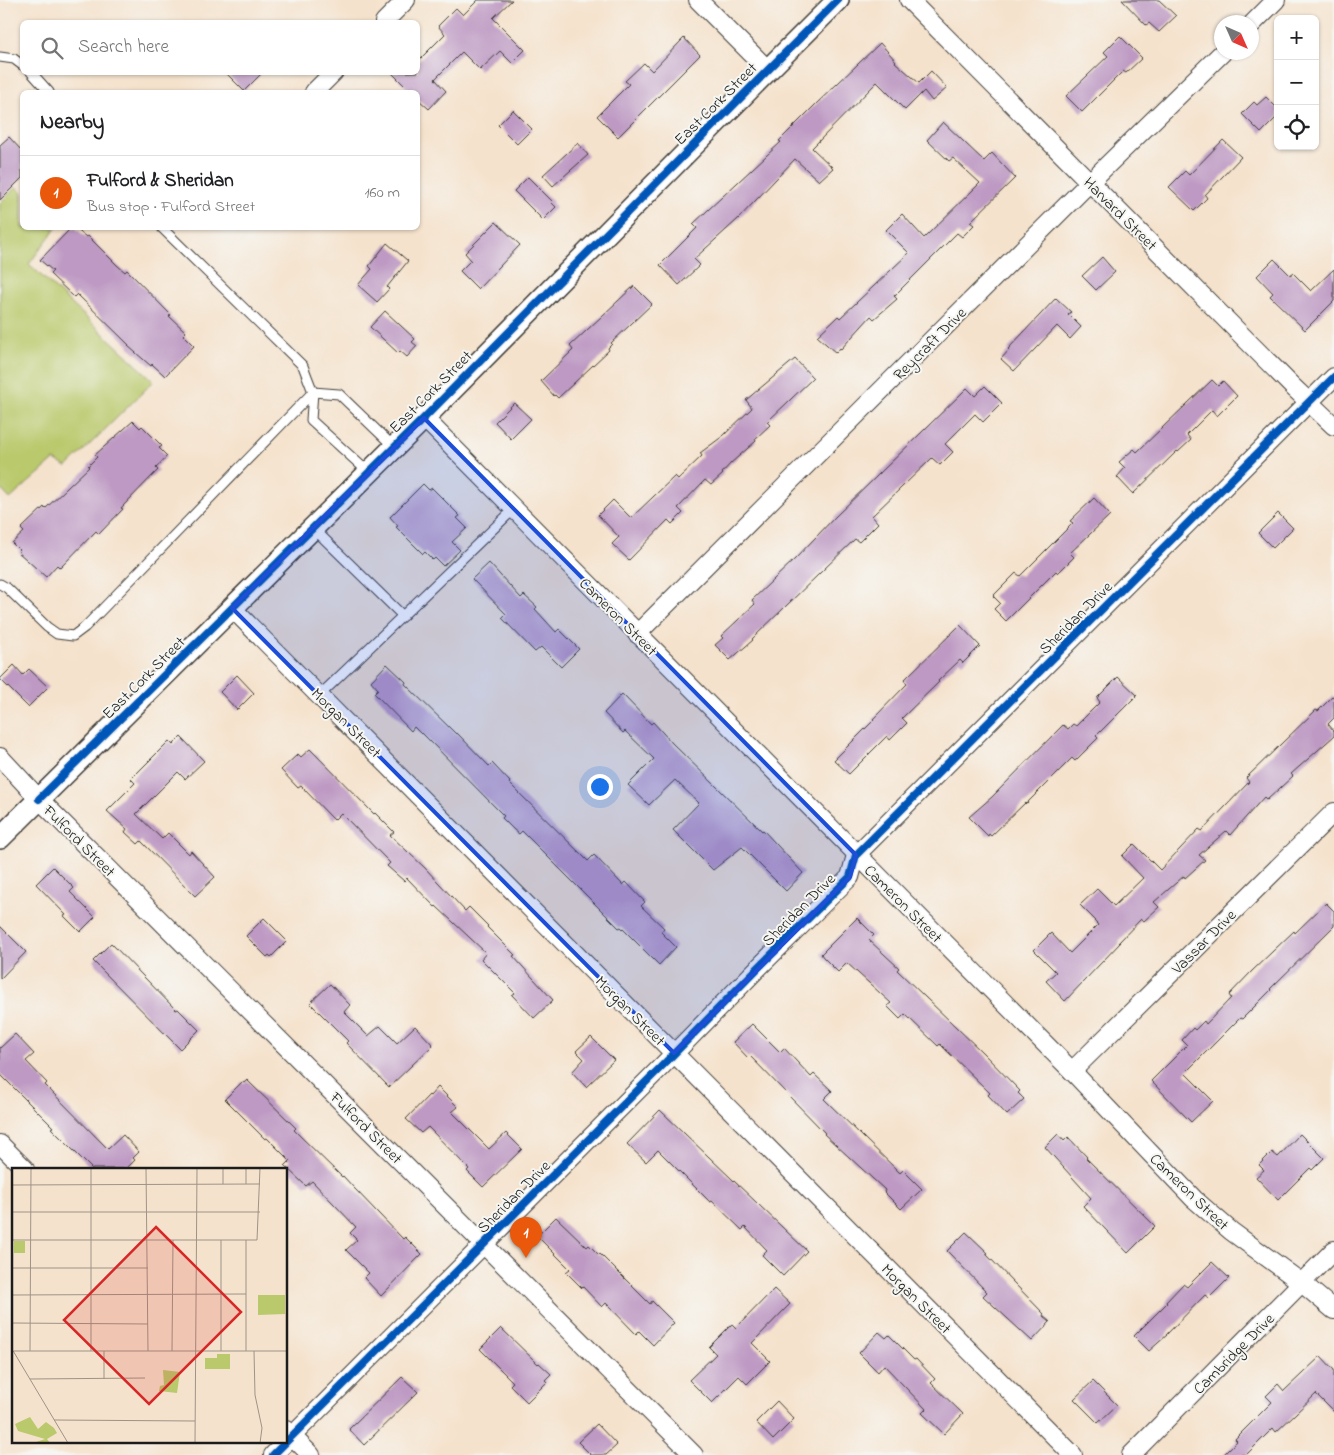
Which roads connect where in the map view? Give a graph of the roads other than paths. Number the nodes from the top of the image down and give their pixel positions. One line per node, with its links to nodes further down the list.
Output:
1 (406, 0): 7 (street)
2 (698, 0): 11 (street)
3 (838, 0): 11 (street, East Cork Street)
4 (908, 0): 16 (street, Harvard Street)
5 (1276, 0): 6 (street)
6 (1259, 17)
7 (386, 20)
8 (0, 57): 10 (lane)
9 (1215, 60): 16 (street, Reycraft Drive)
10 (20, 64)
11 (768, 70): 21 (street, East Cork Street)
12 (34, 75): 14 (lane)
13 (331, 75): 15 (street)
14 (47, 90)
15 (316, 90)
16 (1090, 182): 20 (street, Harvard Street); 30 (street, Reycraft Drive)
17 (164, 230): 19 (lane)
18 (1334, 377): 20 (street, Sheridan Drive)
19 (313, 392): 23 (lane); 24 (lane); 27 (lane)
20 (1308, 402): 22 (street, Harvard Street); 36 (street, Sheridan Drive)
21 (424, 418): 23 (street, East Cork Street); 25 (street, Cameron Street)
22 (1334, 426)
23 (394, 447): 24 (street, East Cork Street)
24 (368, 472): 26 (street, East Cork Street)
25 (514, 509): 29 (lane); 30 (street, Cameron Street)
26 (313, 528): 28 (street, East Cork Street); 29 (lane)
27 (0, 584)
28 (232, 608): 31 (street, Morgan Street); 33 (street, East Cork Street)
29 (403, 616): 31 (lane)
30 (637, 634): 36 (street, Cameron Street)
31 (320, 695): 37 (street, Morgan Street)
32 (0, 757): 33 (street, Fulford Street)
33 (39, 799): 35 (street, East Cork Street); 41 (street, Fulford Street)
34 (1334, 812): 38 (street, Vassar Drive)
35 (0, 838)
36 (856, 855): 37 (street, Sheridan Drive); 38 (street, Cameron Street)
37 (674, 1053): 41 (street, Sheridan Drive); 50 (street, Morgan Street)
38 (1072, 1071): 43 (street, Cameron Street)
39 (0, 1144): 40 (street)
40 (24, 1168)
41 (484, 1244): 45 (street, Sheridan Drive); 49 (street, Fulford Street)
42 (1334, 1250): 43 (street, Cambridge Drive)
43 (1302, 1283): 44 (street, Cameron Street); 51 (street, Cambridge Drive)
44 (1334, 1310)
45 (289, 1433): 48 (street)
46 (282, 1442): 47 (street, Sheridan Drive)
47 (273, 1455)
48 (311, 1455)
49 (694, 1455)
50 (1073, 1455)
51 (1131, 1455)

